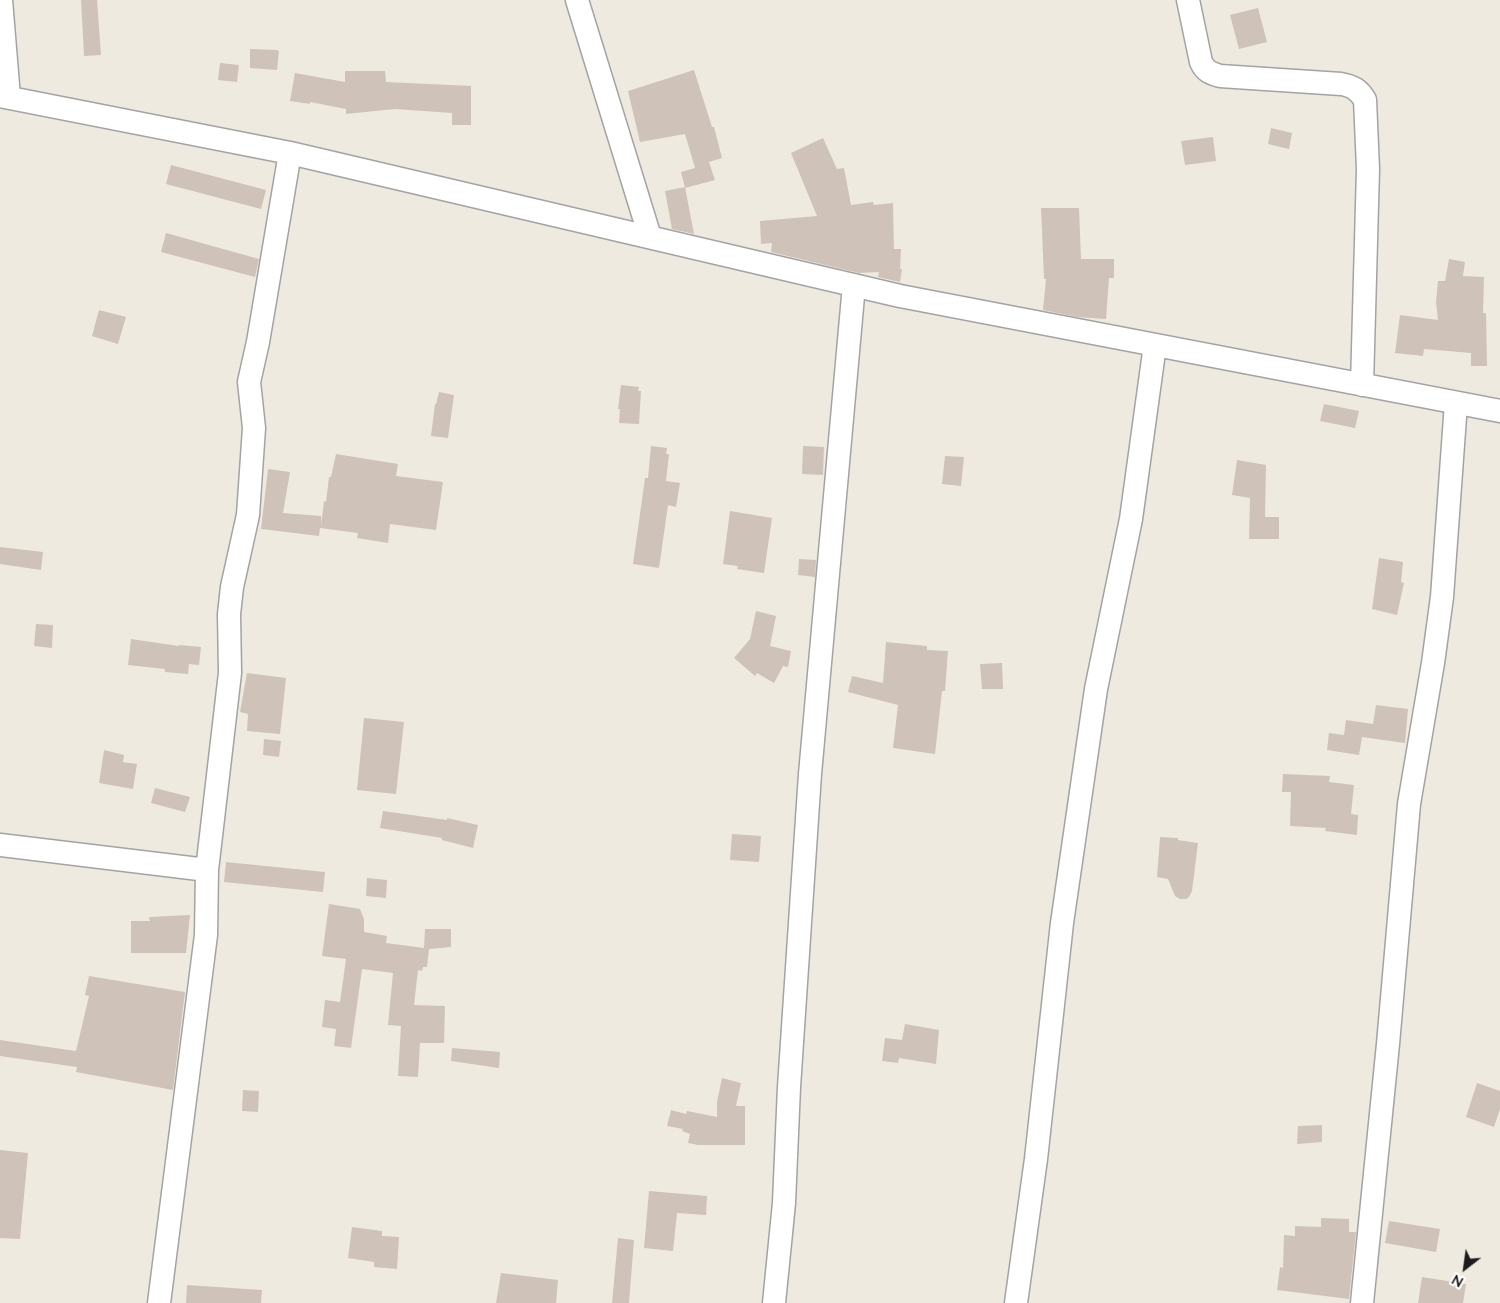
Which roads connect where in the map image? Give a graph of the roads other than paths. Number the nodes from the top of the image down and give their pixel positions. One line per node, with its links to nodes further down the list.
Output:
1 (1, 0): 4 (street)
2 (577, 0): 6 (street)
3 (1188, 0): 9 (street)
4 (5, 96): 5 (street)
5 (290, 154): 6 (street); 13 (street)
6 (650, 237): 7 (street)
7 (854, 285): 8 (street); 15 (street)
8 (1155, 345): 9 (street); 16 (street)
9 (1362, 385): 10 (street)
10 (1456, 403): 11 (street); 17 (street)
11 (1500, 411)
12 (0, 846): 13 (street)
13 (207, 870): 14 (street)
14 (159, 1303)
15 (774, 1303)
16 (1016, 1303)
17 (1362, 1303)

